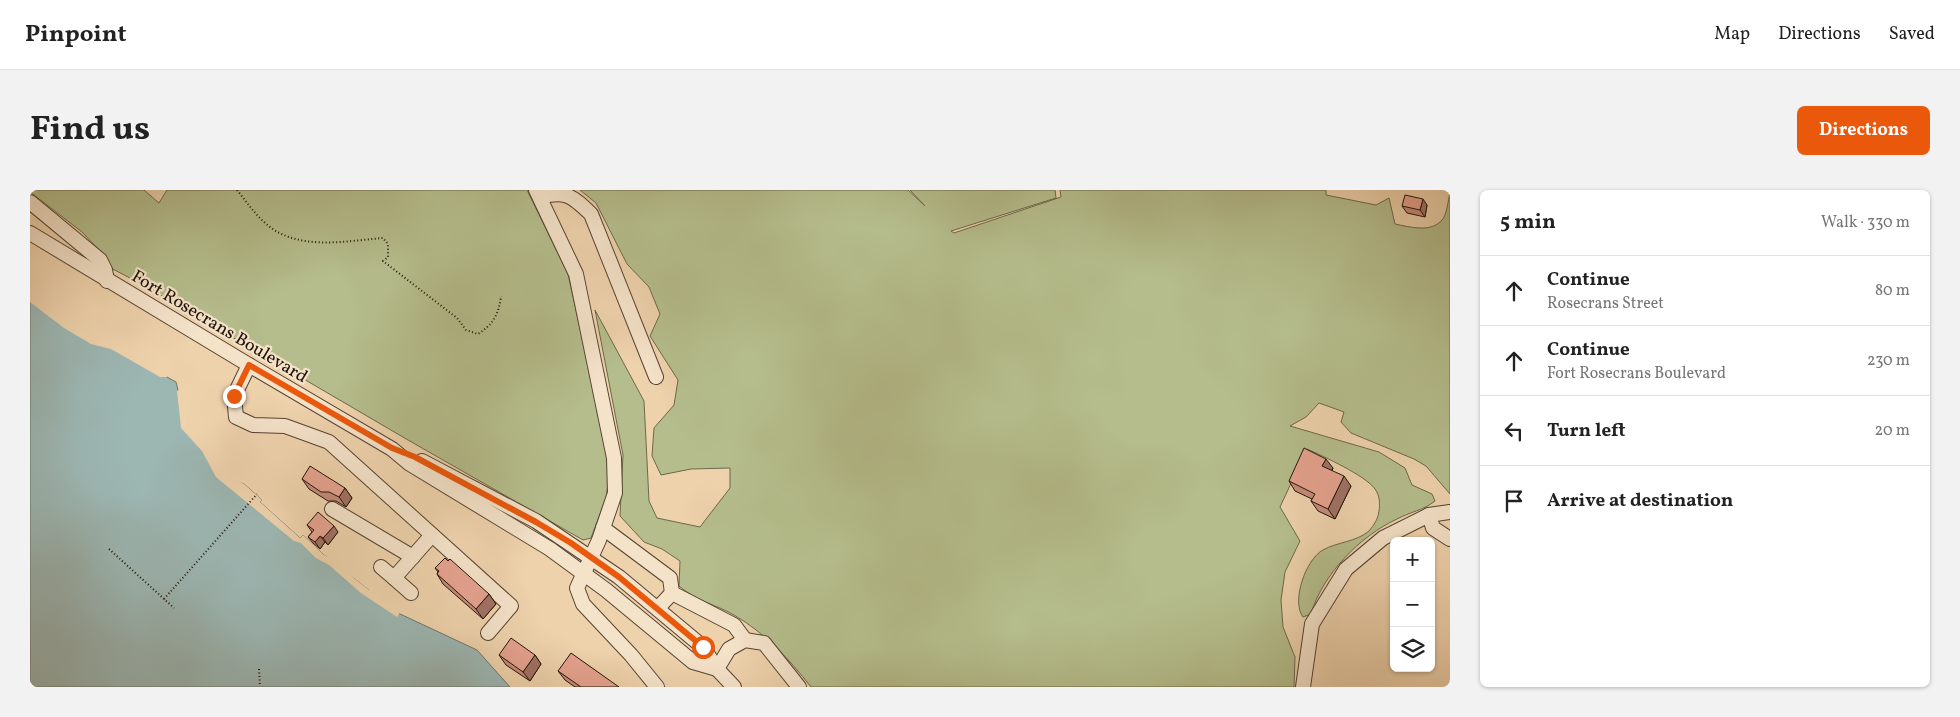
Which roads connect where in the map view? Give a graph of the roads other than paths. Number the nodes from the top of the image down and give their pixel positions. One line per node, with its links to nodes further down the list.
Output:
1 (538, 193): 6 (street); 11 (street)
2 (30, 202): 4 (street)
3 (30, 234): 4 (street, Fort Rosecrans Boulevard)
4 (107, 281): 5 (street, Fort Rosecrans Boulevard)
5 (249, 365): 7 (street, Fort Rosecrans Boulevard); 12 (street)
6 (656, 377)
7 (392, 448): 15 (street, Fort Rosecrans Boulevard); 17 (street, Fort Rosecrans Boulevard)
8 (332, 509): 14 (street)
9 (1450, 512): 10 (street)
10 (1428, 515): 13 (street); 28 (street)
11 (603, 528): 15 (street); 20 (street)
12 (432, 536): 14 (street); 22 (street)
13 (1450, 539)
14 (413, 557): 18 (street)
15 (591, 557): 17 (street); 21 (street, Fort Rosecrans Boulevard)
16 (381, 567): 18 (street)
17 (583, 573): 24 (street, Fort Rosecrans Boulevard); 25 (street)
18 (394, 578): 19 (street)
19 (411, 593)
20 (672, 593): 21 (street); 23 (street)
21 (658, 608): 24 (street, Fort Rosecrans Boulevard)
22 (488, 633)
23 (745, 640): 24 (street); 27 (street)
24 (717, 669): 26 (street, Fort Rosecrans Boulevard)
25 (657, 687)
26 (734, 687)
27 (799, 687)
28 (1304, 687)

